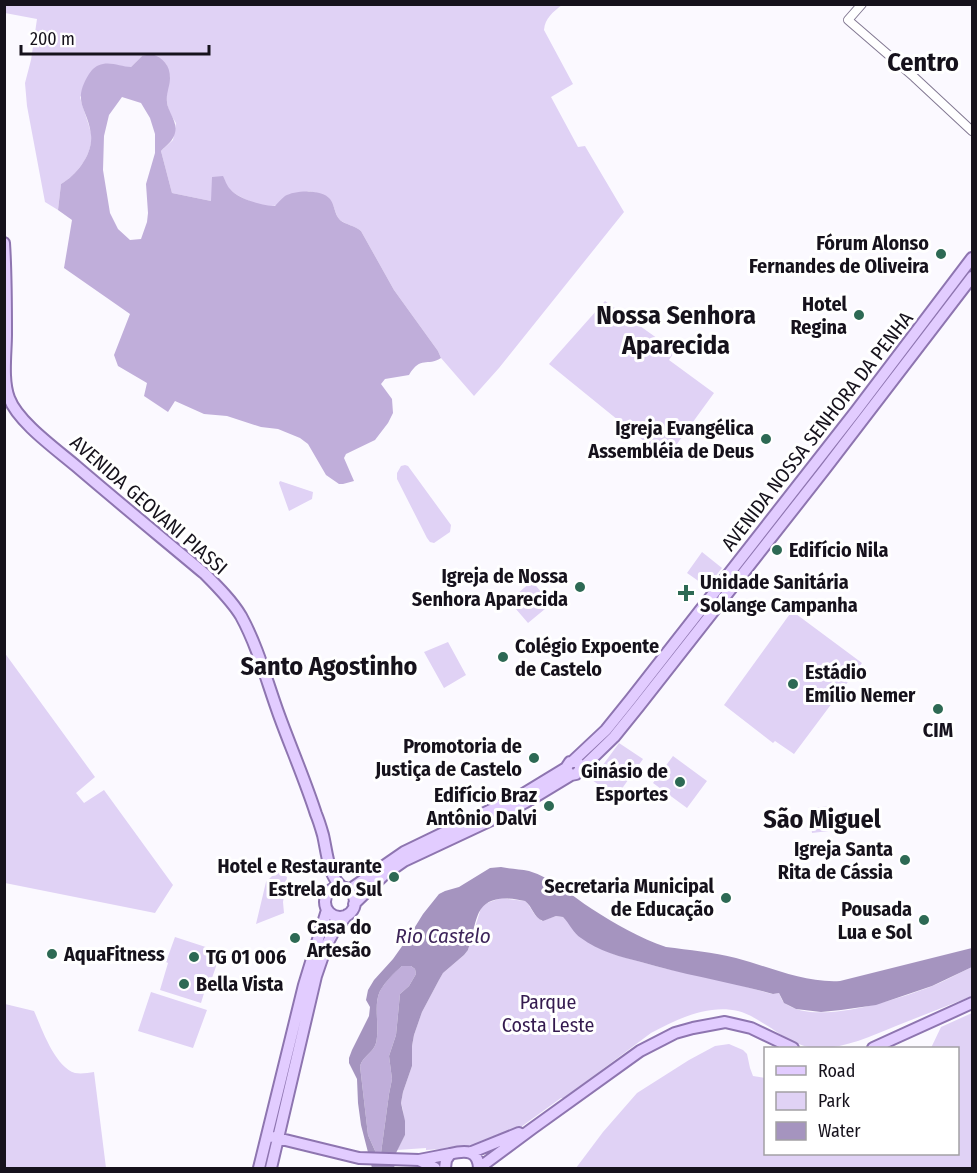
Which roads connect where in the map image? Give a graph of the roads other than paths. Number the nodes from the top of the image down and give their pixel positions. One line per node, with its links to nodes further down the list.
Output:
1 (862, 4): 2 (street)
2 (972, 131)
3 (4, 243): 8 (main road, AVENIDA GEOVANI PIASSI)
4 (972, 258): 6 (main road, AVENIDA NOSSA SENHORA DA PENHA)
5 (972, 277): 6 (main road, AVENIDA NOSSA SENHORA DA PENHA)
6 (610, 734): 7 (main road, AVENIDA NOSSA SENHORA DA PENHA)
7 (406, 855): 9 (main road, AVENIDA NOSSA SENHORA DA PENHA); 11 (main road, AVENIDA NOSSA SENHORA DA PENHA)
8 (329, 862): 9 (main road, AVENIDA GEOVANI PIASSI); 10 (main road, AVENIDA GEOVANI PIASSI)
9 (345, 888): 10 (main road); 11 (main road)
10 (328, 892): 12 (main road)
11 (354, 904): 13 (main road)
12 (327, 910): 13 (main road); 18 (main road)
13 (347, 915): 18 (main road)
14 (972, 1003): 16 (main road)
15 (791, 1047): 17 (main road)
16 (875, 1047)
17 (533, 1128): 19 (main road); 26 (main road)
18 (272, 1136): 21 (main road); 22 (main road); 23 (main road)
19 (472, 1152): 20 (main road); 26 (main road)
20 (450, 1154): 21 (main road); 25 (main road)
21 (413, 1160): 24 (main road)
22 (259, 1168)
23 (271, 1168)
24 (435, 1168)
25 (445, 1168)
26 (479, 1168)

